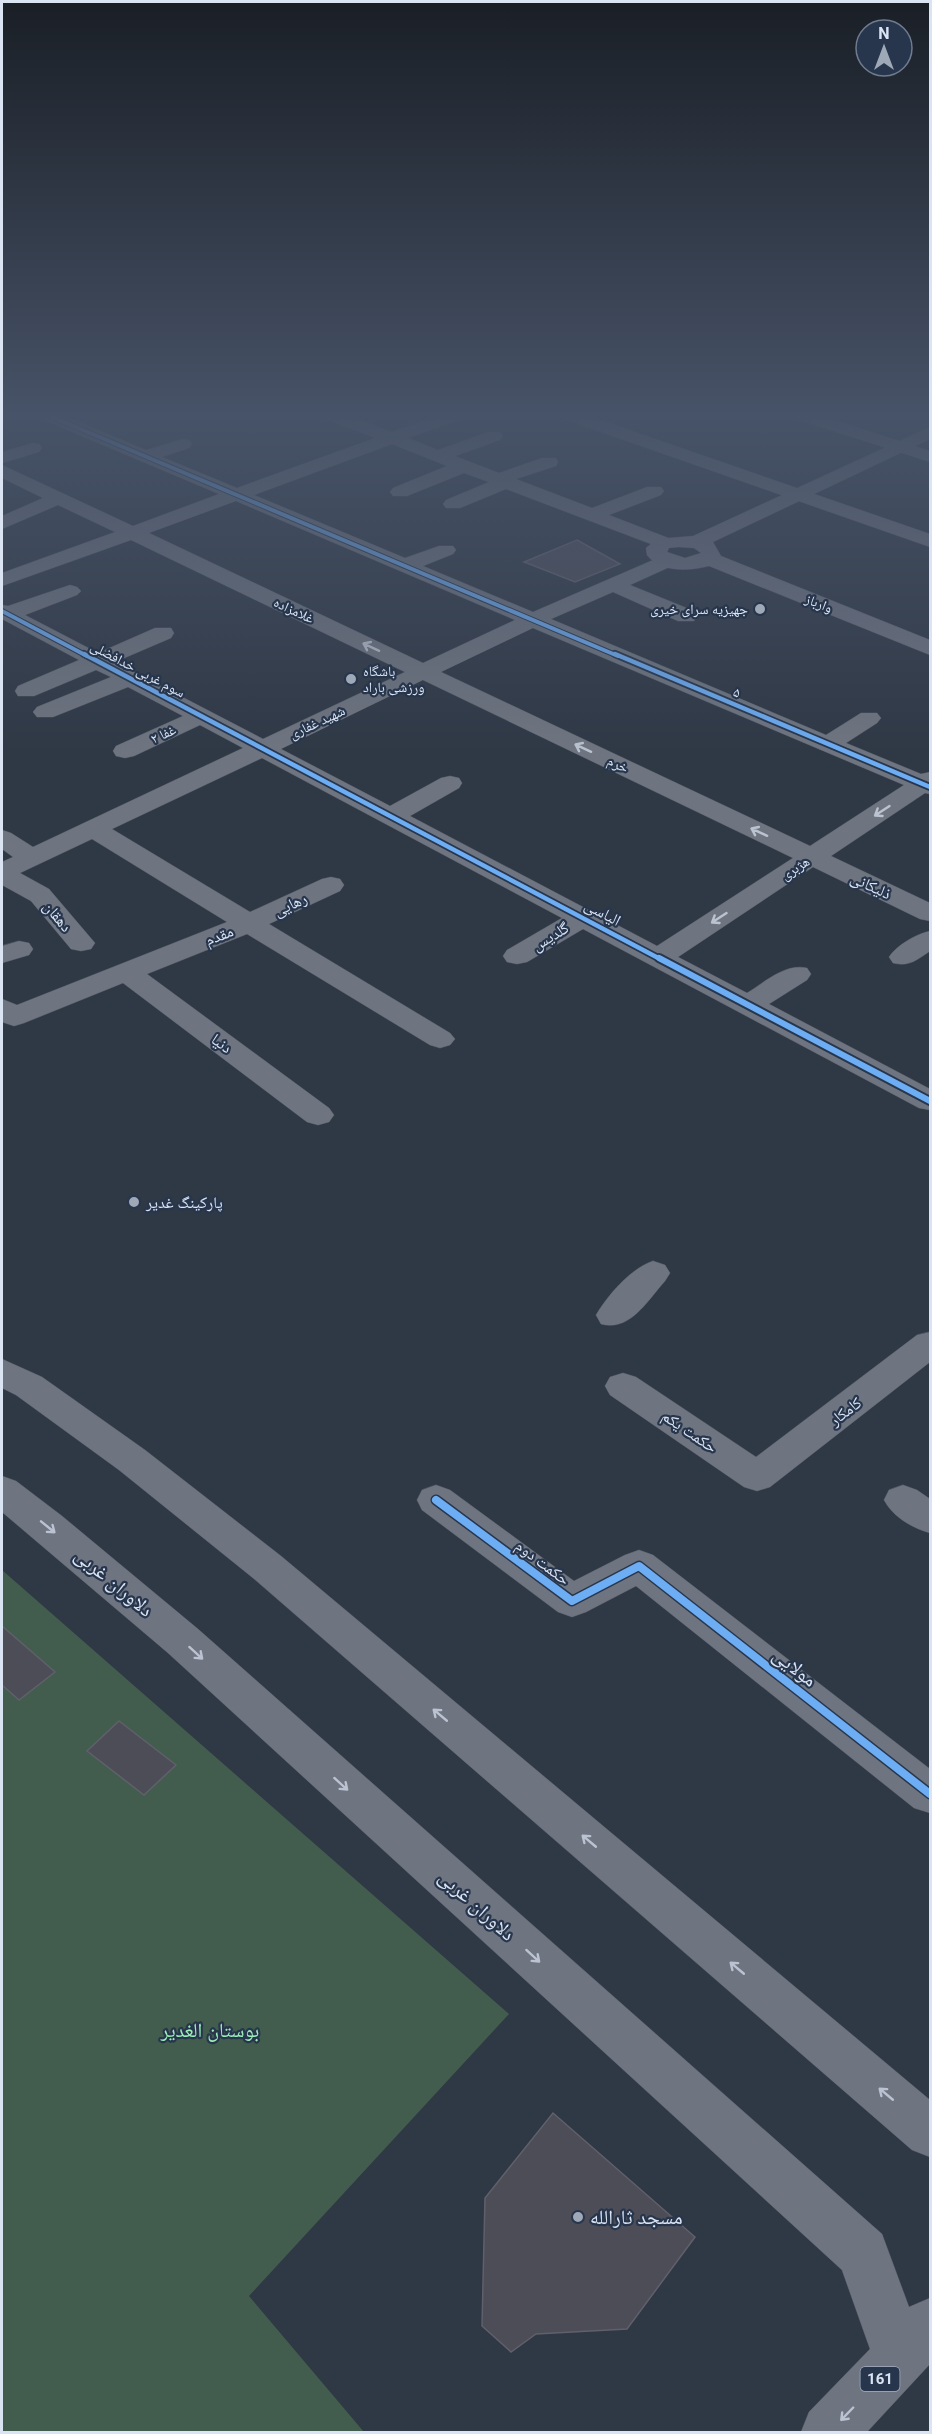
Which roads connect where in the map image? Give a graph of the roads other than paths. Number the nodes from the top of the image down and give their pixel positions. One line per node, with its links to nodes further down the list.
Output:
1 (120, 528): 8 (street, غلامزاده)
2 (142, 528): 8 (street)
3 (317, 528): 14 (street, ۵)
4 (617, 528): 13 (street)
5 (741, 528): 12 (main road)
6 (888, 528): 9 (street)
7 (890, 528): 10 (street)
8 (129, 532): 15 (street); 24 (street, غلامزاده, one-way to 8)
9 (864, 538)
10 (925, 544)
11 (446, 550): 14 (street)
12 (702, 550): 13 (main road); 21 (main road, وارباز)
13 (666, 552): 16 (street, شهید غفاری)
14 (406, 565): 20 (street, ۵)
15 (2, 580)
16 (613, 585): 19 (street); 20 (street, شهید غفاری)
17 (70, 591): 18 (street)
18 (4, 612): 22 (street, سوم غربی خدافضلی)
19 (686, 616)
20 (534, 619): 24 (street, شهید غفاری); 30 (street, ۵)
21 (930, 648)
22 (75, 650): 23 (street, سوم غربی خدافضلی); 23 (street)
23 (97, 661): 25 (street, سوم غربی خدافضلی); 26 (street)
24 (423, 672): 31 (street, شهید غفاری); 38 (street, خرم, one-way to 24)
25 (129, 678): 27 (street); 28 (street, سوم غربی خدافضلی)
26 (26, 691)
27 (45, 712)
28 (201, 716): 31 (street, سوم غربی خدافضلی); 32 (street, غفا ۲)
29 (869, 718): 30 (street)
30 (828, 744): 34 (street, ۵)
31 (262, 749): 35 (street, الیاسی); 36 (street, شهید غفاری)
32 (125, 751)
33 (450, 783): 35 (street)
34 (928, 783): 38 (street, هژبری, one-way to 38)
35 (391, 816): 43 (street, الیاسی)
36 (93, 829): 39 (street, شهید غفاری); 44 (street)
37 (2, 838): 39 (street)
38 (812, 857): 42 (street, ذلیکانی); 48 (street, هژبری, one-way to 48)
39 (32, 858): 40 (street, شهید غفاری)
40 (2, 873): 46 (street, دهقان)
41 (331, 885): 44 (street, رهایی)
42 (930, 913)
43 (582, 917): 47 (street, گلدیس); 48 (street, الیاسی)
44 (249, 923): 50 (street, مقدم); 54 (street, مقدم)
45 (930, 939): 49 (street)
46 (81, 943)
47 (516, 956)
48 (659, 957): 52 (street, الیاسی)
49 (903, 957)
50 (126, 972): 53 (street, مقدم); 56 (street, دنیا)
51 (797, 974): 52 (street)
52 (749, 1004): 55 (street, الیاسی)
53 (8, 1012)
54 (440, 1039)
55 (930, 1101)
56 (318, 1115)
57 (653, 1273): 58 (street)
58 (612, 1315)
59 (930, 1344): 62 (street, کامکار)
60 (2, 1372): 67 (main road, one-way to 60)
61 (623, 1386): 62 (street, حکمت یکم)
62 (757, 1477)
63 (2, 1491): 68 (main road, دلاوران غربی, one-way to 68)
64 (436, 1500): 65 (street, حکمت دوم)
65 (639, 1566): 66 (street, مولایی)
66 (930, 1794)
67 (930, 2132)
68 (915, 2341): 69 (main road, 161, one-way to 69)
69 (829, 2433)

